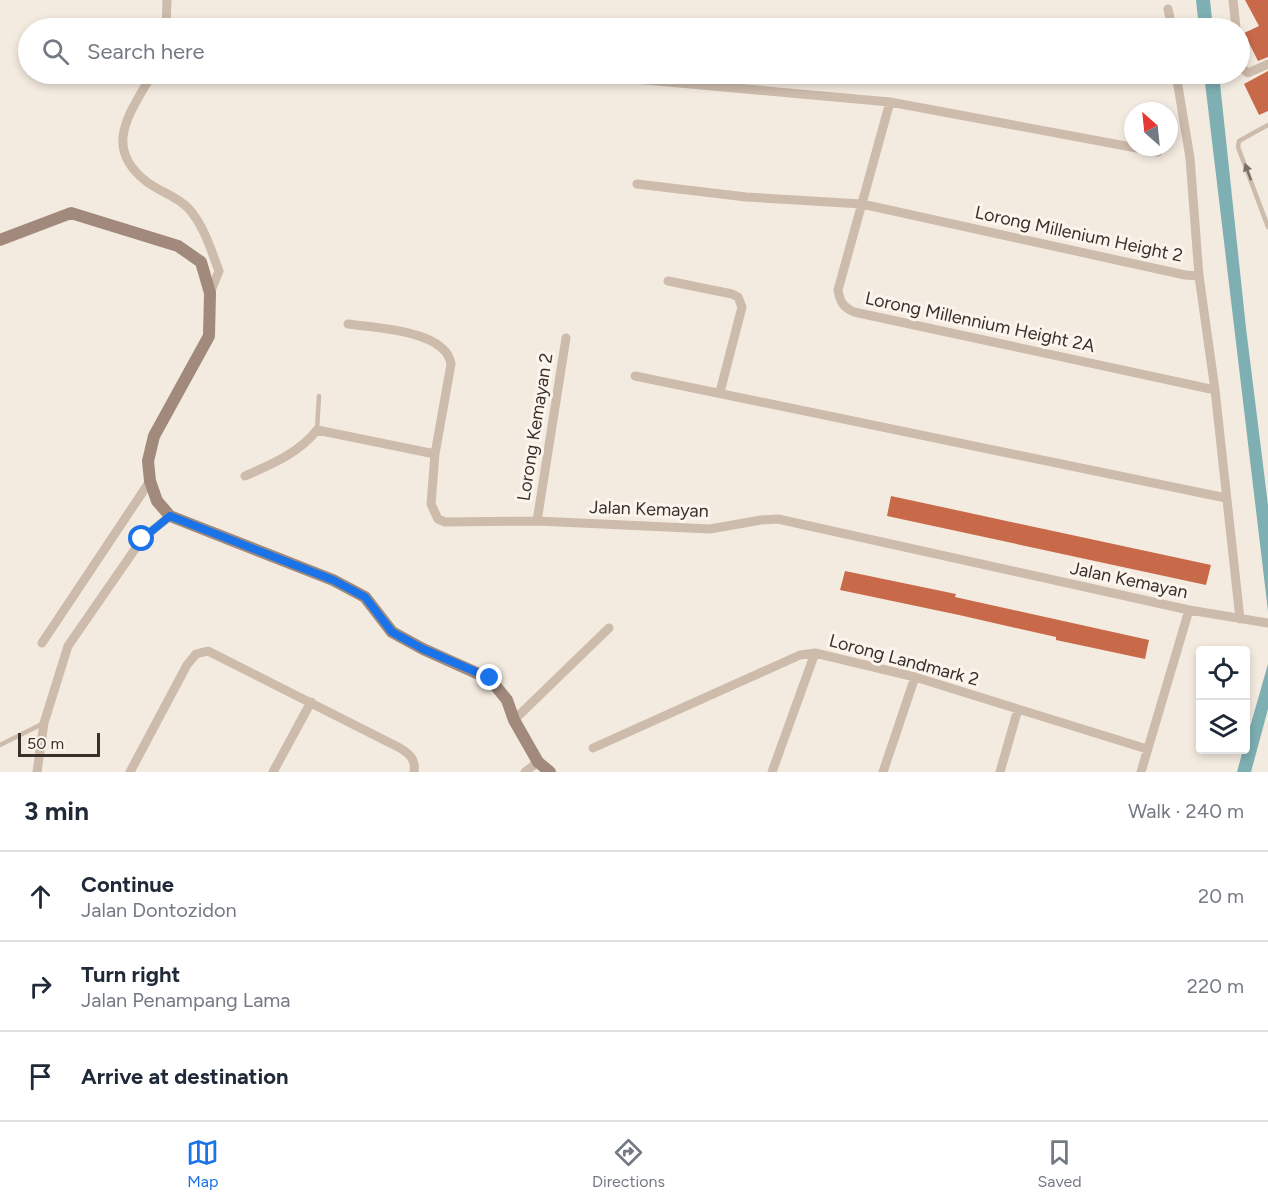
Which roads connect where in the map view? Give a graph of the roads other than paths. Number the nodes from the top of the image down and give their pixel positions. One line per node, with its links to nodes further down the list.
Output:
1 (167, 0): 4 (street)
2 (1233, 0): 6 (street)
3 (1168, 9): 5 (street)
4 (166, 18)
5 (1170, 18)
6 (1235, 18)
7 (1268, 63): 8 (street)
8 (1250, 72)
9 (147, 84): 21 (street)
10 (690, 84): 12 (street)
11 (1178, 84): 19 (street)
12 (890, 102): 14 (street); 16 (street)
13 (1268, 125): 17 (lane, one-way to 13)
14 (1124, 146)
15 (637, 184): 16 (street, Lorong Millenium Height 2)
16 (862, 204): 19 (street, Lorong Millenium Height 2); 25 (street, Lorong Millennium Height 2A)
17 (1268, 227)
18 (0, 240): 21 (main road)
19 (1199, 276): 25 (street, Lorong Millenium Height 2)
20 (668, 281): 26 (street)
21 (210, 293): 31 (main road)
22 (348, 324): 29 (street, Jalan Kemayan)
23 (566, 338): 34 (street, Lorong Kemayan 2)
24 (635, 376): 26 (street)
25 (1215, 390): 32 (street, Lorong Millenium Height 2)
26 (720, 392): 32 (street)
27 (320, 396): 28 (lane)
28 (316, 430): 29 (street); 30 (street)
29 (435, 454): 34 (street, Jalan Kemayan)
30 (245, 476)
31 (150, 481): 33 (main road); 39 (street)
32 (1226, 498): 36 (street, Lorong Millenium Height 2)
33 (170, 516): 44 (main road); 45 (street)
34 (537, 520): 35 (street, Jalan Kemayan)
35 (1189, 610): 36 (street, Jalan Kemayan); 48 (street)
36 (1240, 619): 37 (street, Jalan Kemayan)
37 (1268, 623)
38 (609, 628): 44 (street)
39 (42, 643)
40 (815, 653): 41 (street, Lorong Landmark 2); 47 (street, Lorong Landmark 2); 56 (street)
41 (915, 677): 43 (street, Lorong Landmark 2); 57 (street)
42 (311, 702): 51 (street); 52 (street); 53 (street)
43 (1018, 710): 48 (street, Lorong Landmark 2); 58 (street)
44 (514, 720): 49 (main road)
45 (44, 723): 46 (lane); 50 (street)
46 (0, 745)
47 (593, 748)
48 (1147, 749): 59 (street)
49 (538, 762): 54 (street); 55 (main road)
50 (37, 772)
51 (130, 772)
52 (273, 772)
53 (414, 772)
54 (525, 772)
55 (550, 772)
56 (772, 772)
57 (883, 772)
58 (999, 772)
59 (1141, 772)

